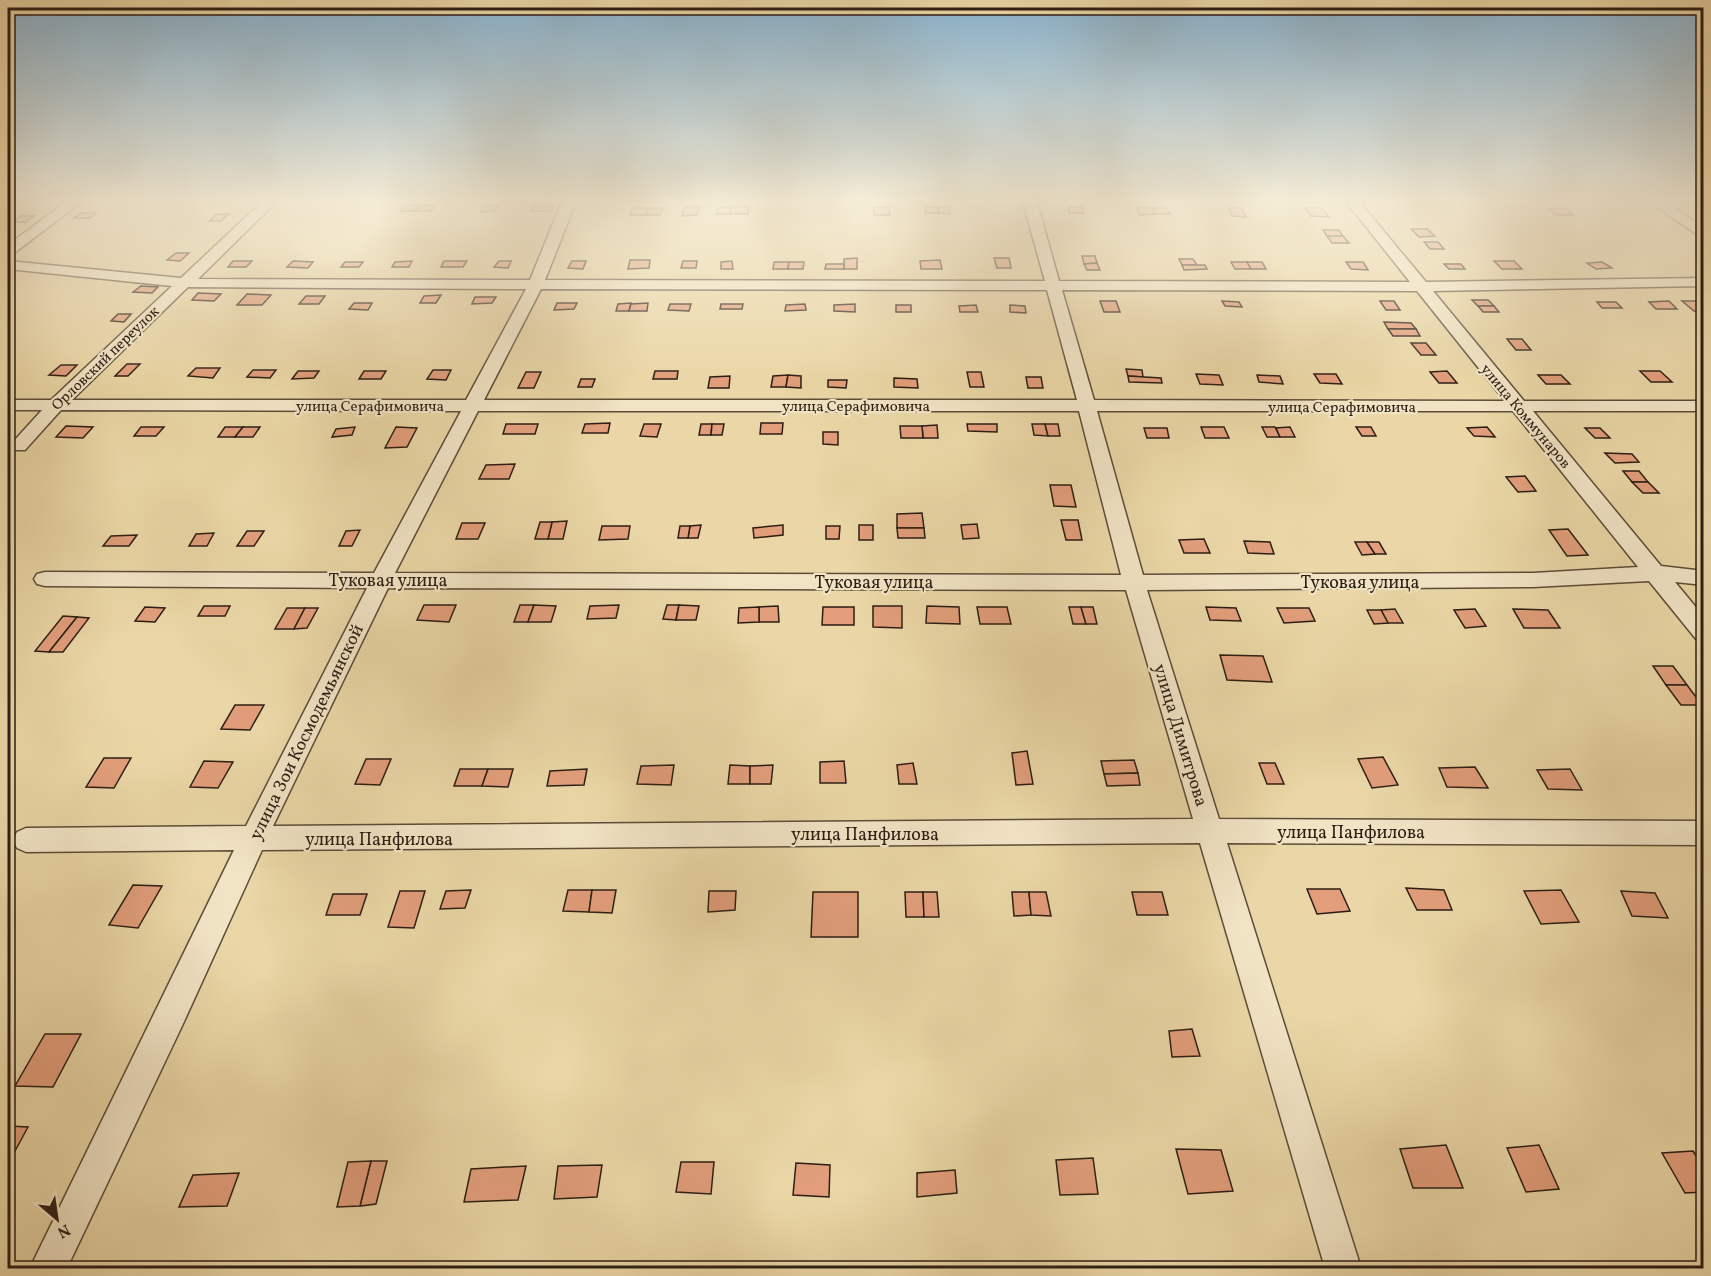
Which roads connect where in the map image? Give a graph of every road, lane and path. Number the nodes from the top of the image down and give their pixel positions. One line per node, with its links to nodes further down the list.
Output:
1 (208, 259): 7 (street, Орловский переулок)
2 (546, 259): 8 (street, улица Зои Космодемьянской)
3 (1045, 259): 9 (street, улица Димитрова)
4 (1397, 259): 10 (street, улица Коммунаров)
5 (8, 265): 7 (street)
6 (1704, 282): 10 (street)
7 (182, 283): 8 (street); 12 (street, Орловский переулок)
8 (536, 283): 9 (street); 13 (street, улица Зои Космодемьянской)
9 (1053, 287): 10 (street); 14 (street, улица Димитрова)
10 (1420, 287): 16 (street, улица Коммунаров)
11 (8, 405): 12 (street, улица Серафимовича)
12 (55, 406): 13 (street, улица Серафимовича); 17 (street, Орловский переулок)
13 (470, 406): 14 (street, улица Серафимовича); 21 (street, улица Зои Космодемьянской)
14 (1088, 406): 16 (street, улица Серафимовича); 22 (street, улица Димитрова)
15 (1704, 406): 16 (street, улица Серафимовича)
16 (1518, 407): 18 (street, улица Коммунаров)
17 (19, 446)
18 (1657, 573): 19 (street, Туковая улица); 22 (street, Туковая улица); 23 (street, улица Коммунаров)
19 (1704, 578)
20 (45, 579): 21 (street, Туковая улица)
21 (381, 580): 22 (street, Туковая улица); 27 (street, улица Зои Космодемьянской)
22 (1134, 583): 24 (street, улица Димитрова)
23 (1704, 633)
24 (1210, 831): 25 (street, улица Панфилова); 27 (street, улица Панфилова); 29 (street, улица Димитрова)
25 (1704, 833)
26 (26, 840): 27 (street, улица Панфилова)
27 (253, 840): 28 (street, улица Зои Космодемьянской)
28 (48, 1269)
29 (1342, 1269)

